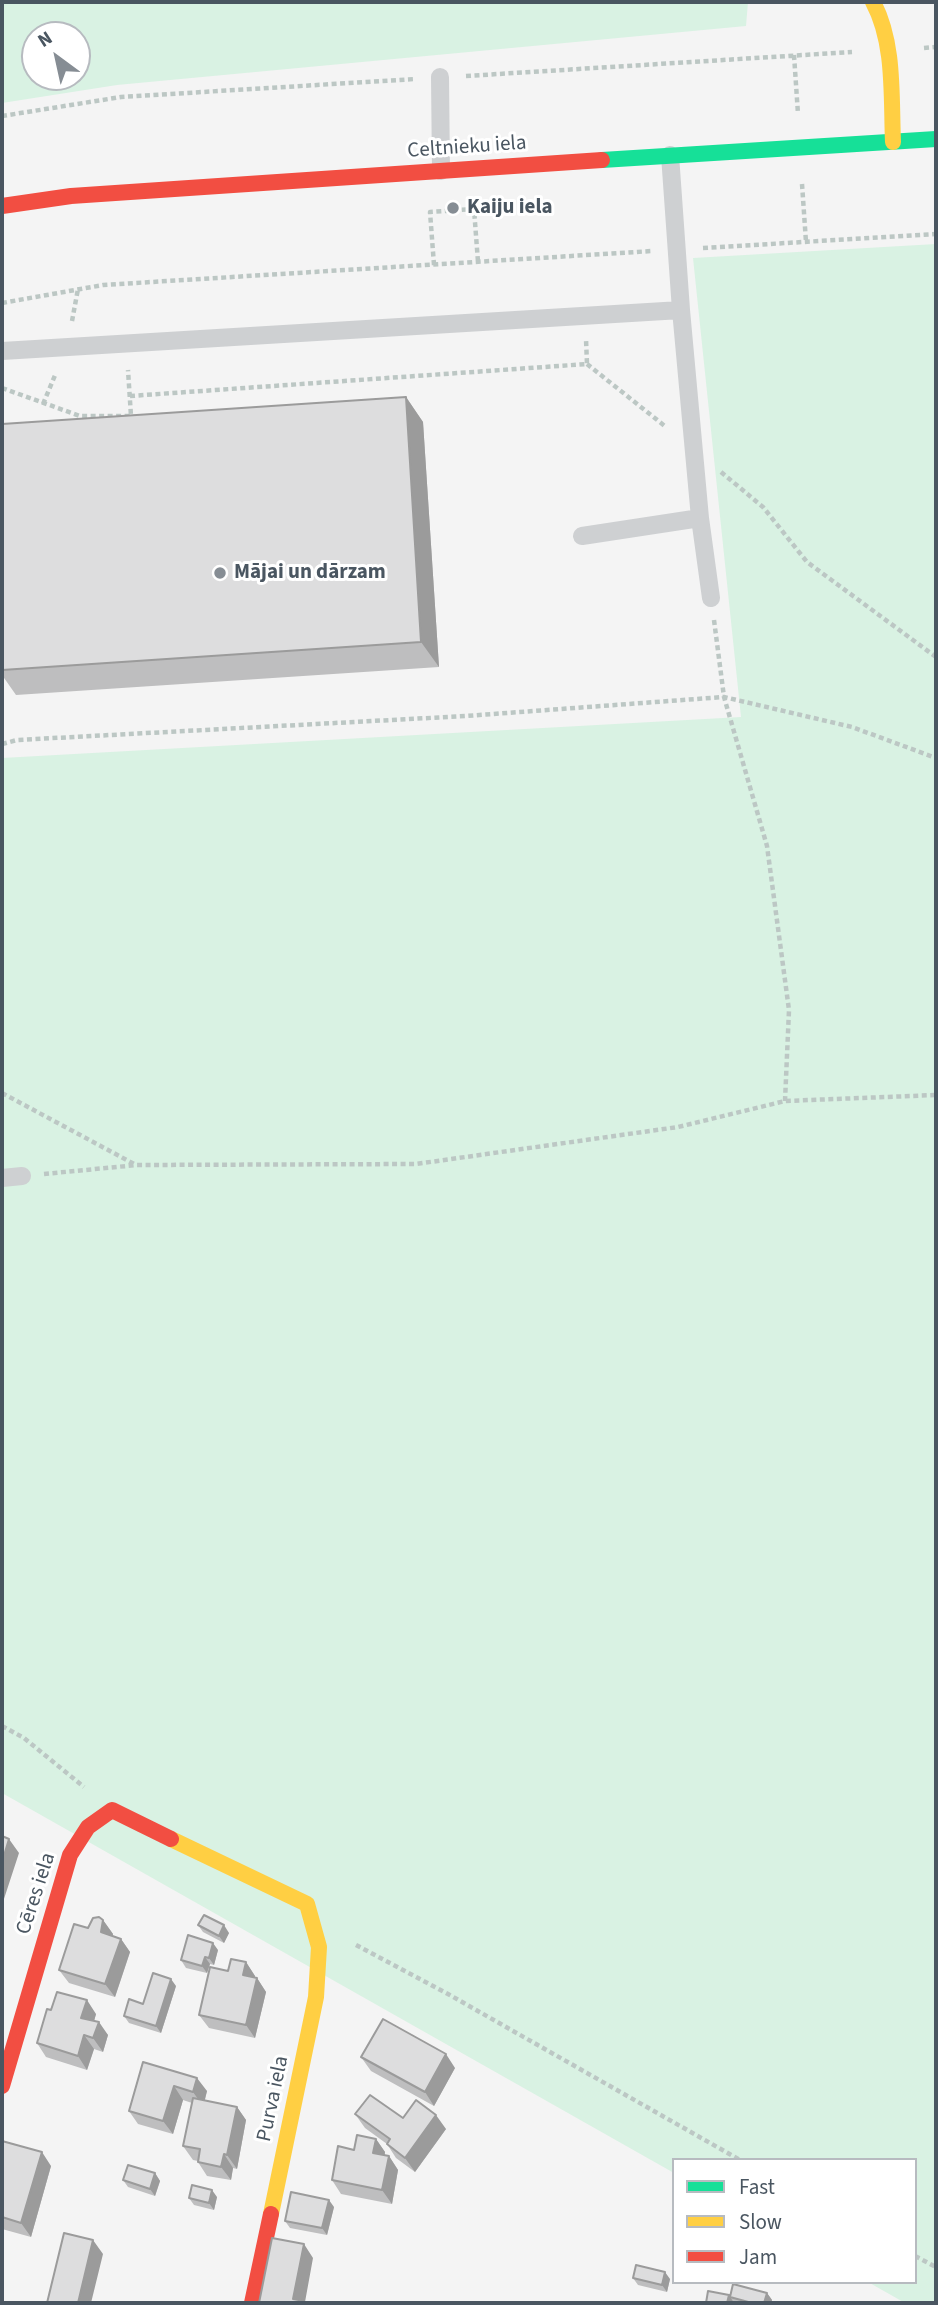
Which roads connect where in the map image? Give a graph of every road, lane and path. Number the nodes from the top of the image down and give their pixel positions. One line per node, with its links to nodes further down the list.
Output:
1 (873, 2): 6 (street)
2 (794, 55): 4 (path)
3 (440, 77): 8 (lane)
4 (798, 116)
5 (936, 139): 6 (street, Celtnieku iela)
6 (893, 142): 7 (street, Celtnieku iela)
7 (670, 155): 8 (street, Celtnieku iela); 13 (lane)
8 (441, 171): 10 (street, Celtnieku iela)
9 (802, 181): 12 (path)
10 (2, 206)
11 (936, 234): 12 (path)
12 (806, 242): 13 (path)
13 (677, 250): 14 (path); 17 (lane)
14 (478, 262): 15 (path); 15 (path)
15 (434, 265): 16 (path)
16 (2, 303)
17 (681, 310): 18 (lane); 24 (lane)
18 (585, 316): 19 (lane); 21 (path)
19 (127, 344): 20 (lane); 23 (path)
20 (2, 351)
21 (587, 364): 23 (path); 24 (path)
22 (2, 387): 23 (path)
23 (130, 396)
24 (694, 449): 25 (lane); 28 (path)
25 (700, 518): 26 (lane); 27 (lane)
26 (582, 536)
27 (711, 598): 29 (path)
28 (936, 657)
29 (724, 697): 30 (path); 31 (path); 34 (path)
30 (2, 744)
31 (936, 758)
32 (2, 1093): 35 (path)
33 (936, 1095): 34 (path)
34 (785, 1101): 35 (path)
35 (137, 1165): 36 (path)
36 (22, 1176): 37 (lane)
37 (2, 1178)
38 (2, 1726): 39 (path)
39 (112, 1810): 41 (street, Cēres iela); 45 (street, Purva iela)
40 (346, 1940): 42 (path)
41 (2, 2086)
42 (736, 2158)
43 (917, 2257): 44 (path)
44 (936, 2267)
45 (252, 2303)

